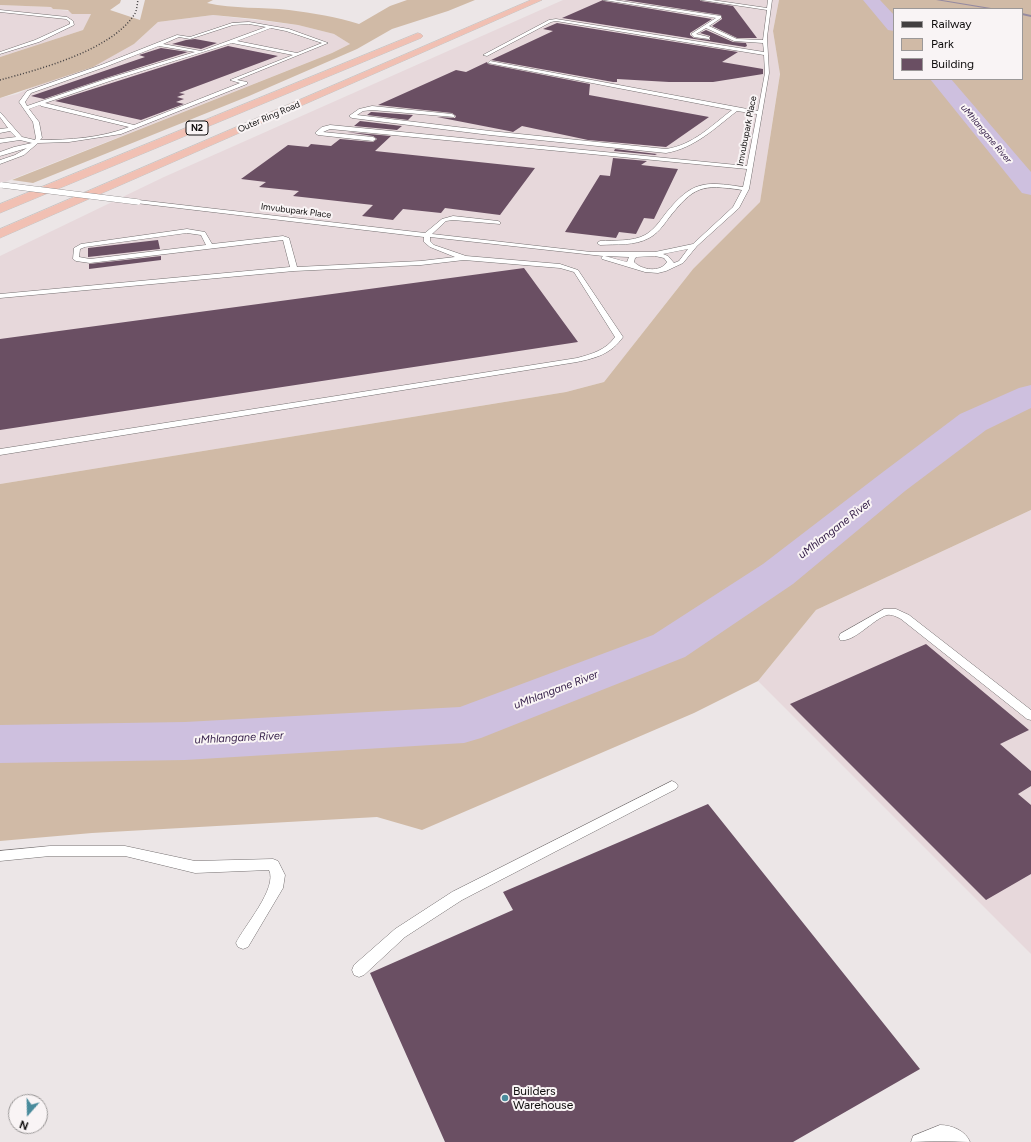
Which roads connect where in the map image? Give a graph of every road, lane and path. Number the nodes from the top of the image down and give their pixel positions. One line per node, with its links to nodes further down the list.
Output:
1 (538, 0): 50 (highway, Outer Ring Road / N2)
2 (606, 0): 9 (lane)
3 (703, 0): 6 (lane)
4 (770, 1): 5 (lane); 6 (lane, Imvubupark Place)
5 (764, 2)
6 (769, 9): 19 (lane, Imvubupark Place)
7 (0, 11): 21 (lane)
8 (725, 12): 9 (lane)
9 (720, 17): 10 (lane)
10 (706, 26): 12 (lane); 13 (lane)
11 (271, 27): 17 (lane); 18 (lane); 22 (lane)
12 (698, 31): 13 (lane); 15 (lane)
13 (716, 31): 19 (lane)
14 (428, 32): 49 (highway, Outer Ring Road / N2)
15 (716, 40)
16 (723, 41): 19 (lane)
17 (230, 42): 20 (lane); 22 (lane)
18 (157, 44): 20 (lane); 26 (lane)
19 (766, 44): 23 (lane, Imvubupark Place)
20 (201, 52): 29 (lane)
21 (0, 53)
22 (298, 54): 37 (lane)
23 (767, 54): 24 (lane); 33 (lane, Imvubupark Place)
24 (485, 55)
25 (490, 62): 32 (lane)
26 (103, 66): 27 (lane); 31 (lane)
27 (111, 68)
28 (119, 70): 29 (lane)
29 (134, 73): 30 (lane)
30 (41, 104): 31 (lane); 37 (lane)
31 (27, 108): 43 (lane)
32 (736, 109): 33 (lane); 35 (lane)
33 (760, 113): 46 (lane, Imvubupark Place)
34 (0, 114): 36 (lane)
35 (452, 116)
36 (3, 121): 38 (lane)
37 (134, 127): 43 (lane)
38 (12, 129): 39 (lane); 40 (lane)
39 (0, 131)
40 (20, 138): 42 (lane); 43 (lane)
41 (373, 139): 46 (lane)
42 (0, 141)
43 (36, 143): 44 (lane); 45 (lane)
44 (0, 154)
45 (0, 162)
46 (749, 168): 48 (lane, Imvubupark Place)
47 (1, 185): 53 (lane, Imvubupark Place, bridge)
48 (746, 189): 55 (lane); 56 (lane, Imvubupark Place)
49 (0, 209)
50 (50, 212): 52 (highway, Outer Ring Road / N2); 54 (highway)
51 (498, 223): 53 (lane)
52 (0, 234)
53 (427, 236): 58 (lane, Imvubupark Place); 61 (lane)
54 (0, 238)
55 (600, 243)
56 (695, 245): 59 (lane, Imvubupark Place); 63 (lane, Imvubupark Place)
57 (210, 246): 57 (lane); 64 (lane)
58 (591, 254): 60 (lane, Imvubupark Place); 62 (lane, Imvubupark Place)
59 (655, 254): 60 (lane, Imvubupark Place); 63 (lane)
60 (636, 255): 62 (lane)
61 (465, 258): 64 (lane); 66 (lane)
62 (633, 266): 63 (lane, Imvubupark Place)
63 (667, 268)
64 (294, 269): 65 (lane)
65 (0, 296)
66 (0, 452)
67 (844, 637): 68 (lane)
68 (1031, 716)
69 (672, 786): 72 (lane)
70 (0, 856): 71 (lane)
71 (243, 943)
72 (359, 970)
73 (919, 1142): 74 (lane)
74 (962, 1142)

